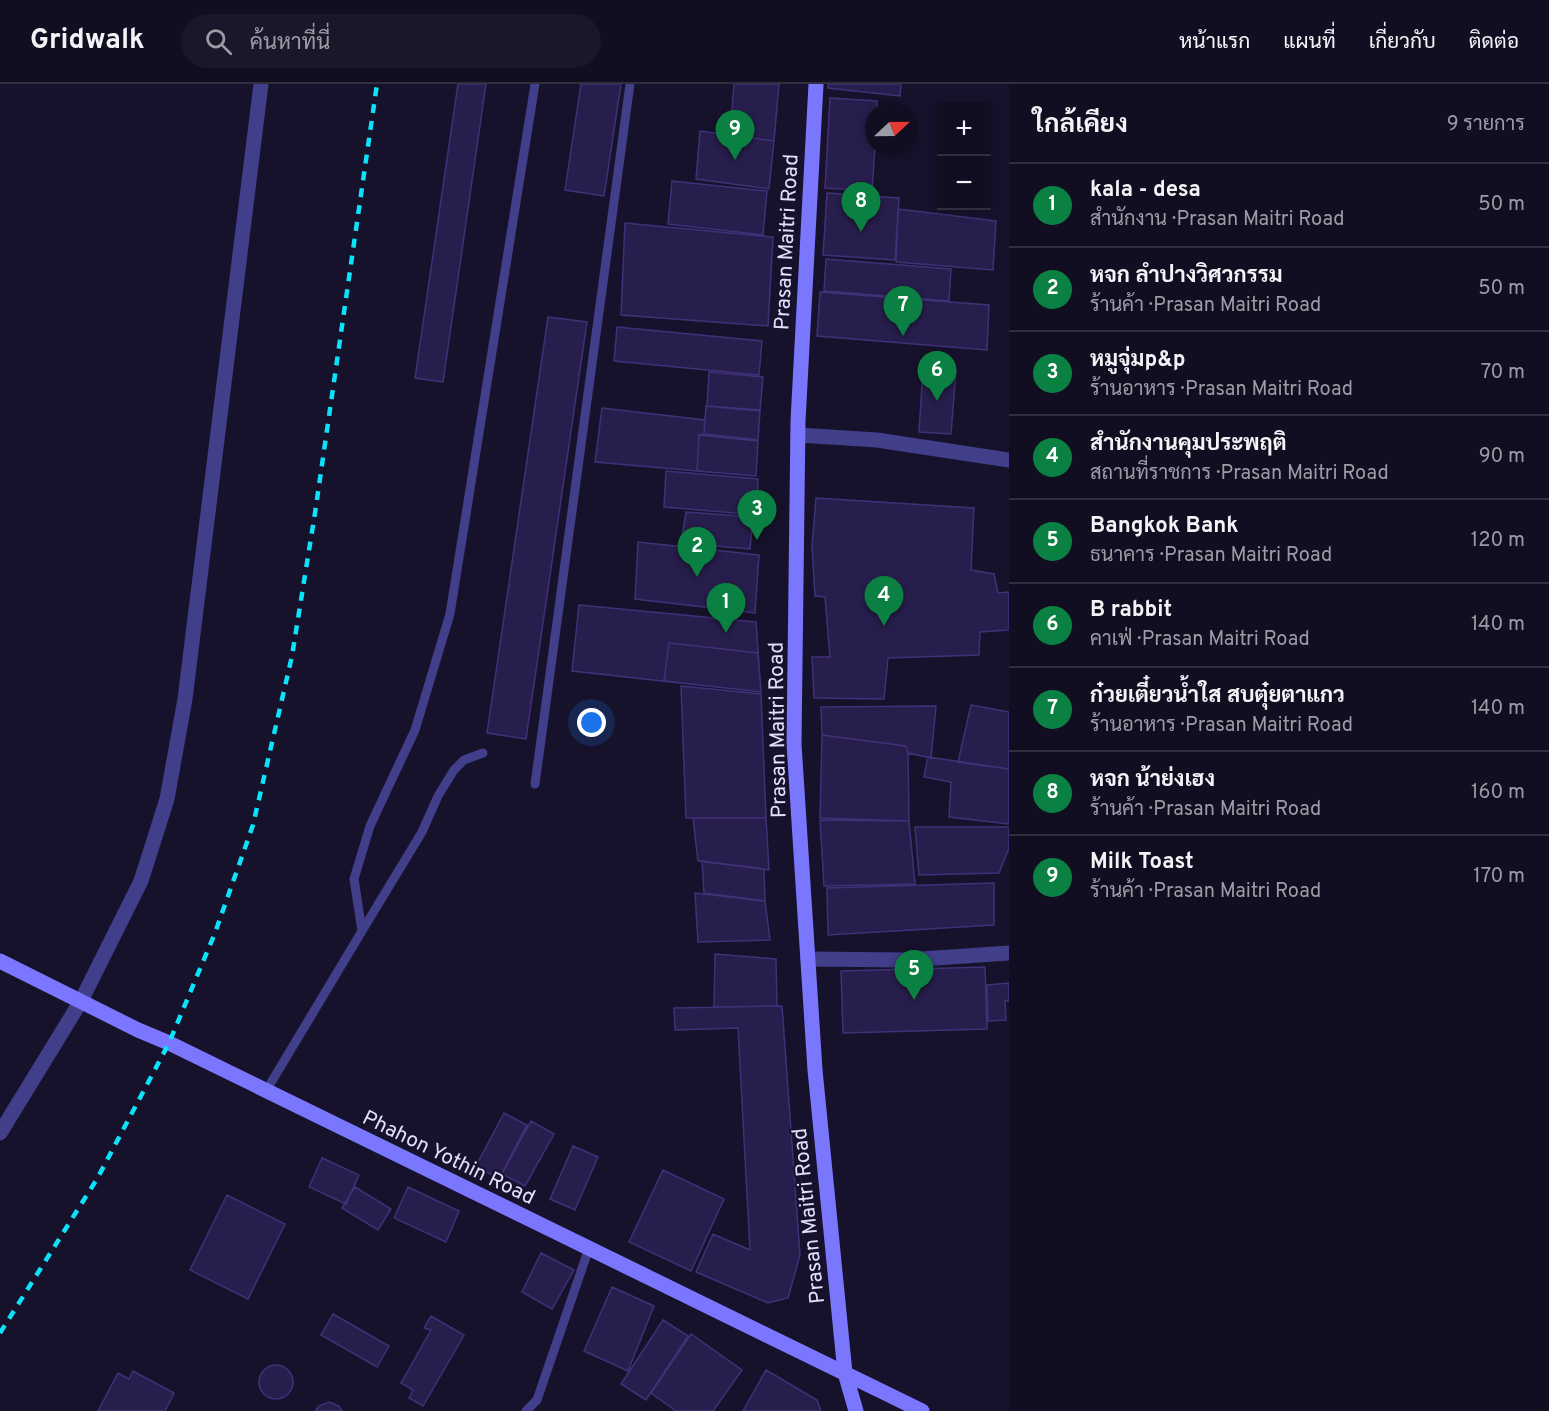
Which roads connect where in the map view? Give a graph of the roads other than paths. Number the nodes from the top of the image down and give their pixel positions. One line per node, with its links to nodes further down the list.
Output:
1 (261, 84): 13 (street)
2 (535, 84): 9 (lane)
3 (630, 84): 8 (lane)
4 (816, 84): 5 (street, Prasan Maitri Road)
5 (798, 435): 6 (street); 11 (street, Prasan Maitri Road)
6 (1009, 460)
7 (483, 753): 9 (lane)
8 (535, 784)
9 (362, 931): 14 (lane)
10 (1009, 953): 11 (street)
11 (808, 959): 17 (street, Prasan Maitri Road)
12 (0, 961): 13 (street, Phahon Yothin Road)
13 (81, 1001): 14 (street, Phahon Yothin Road); 15 (street)
14 (266, 1091): 16 (street, Phahon Yothin Road)
15 (0, 1133)
16 (589, 1248): 17 (street, Phahon Yothin Road); 18 (lane)
17 (845, 1373): 19 (street); 20 (street, Phahon Yothin Road)
18 (526, 1411)
19 (856, 1411)
20 (922, 1411)

